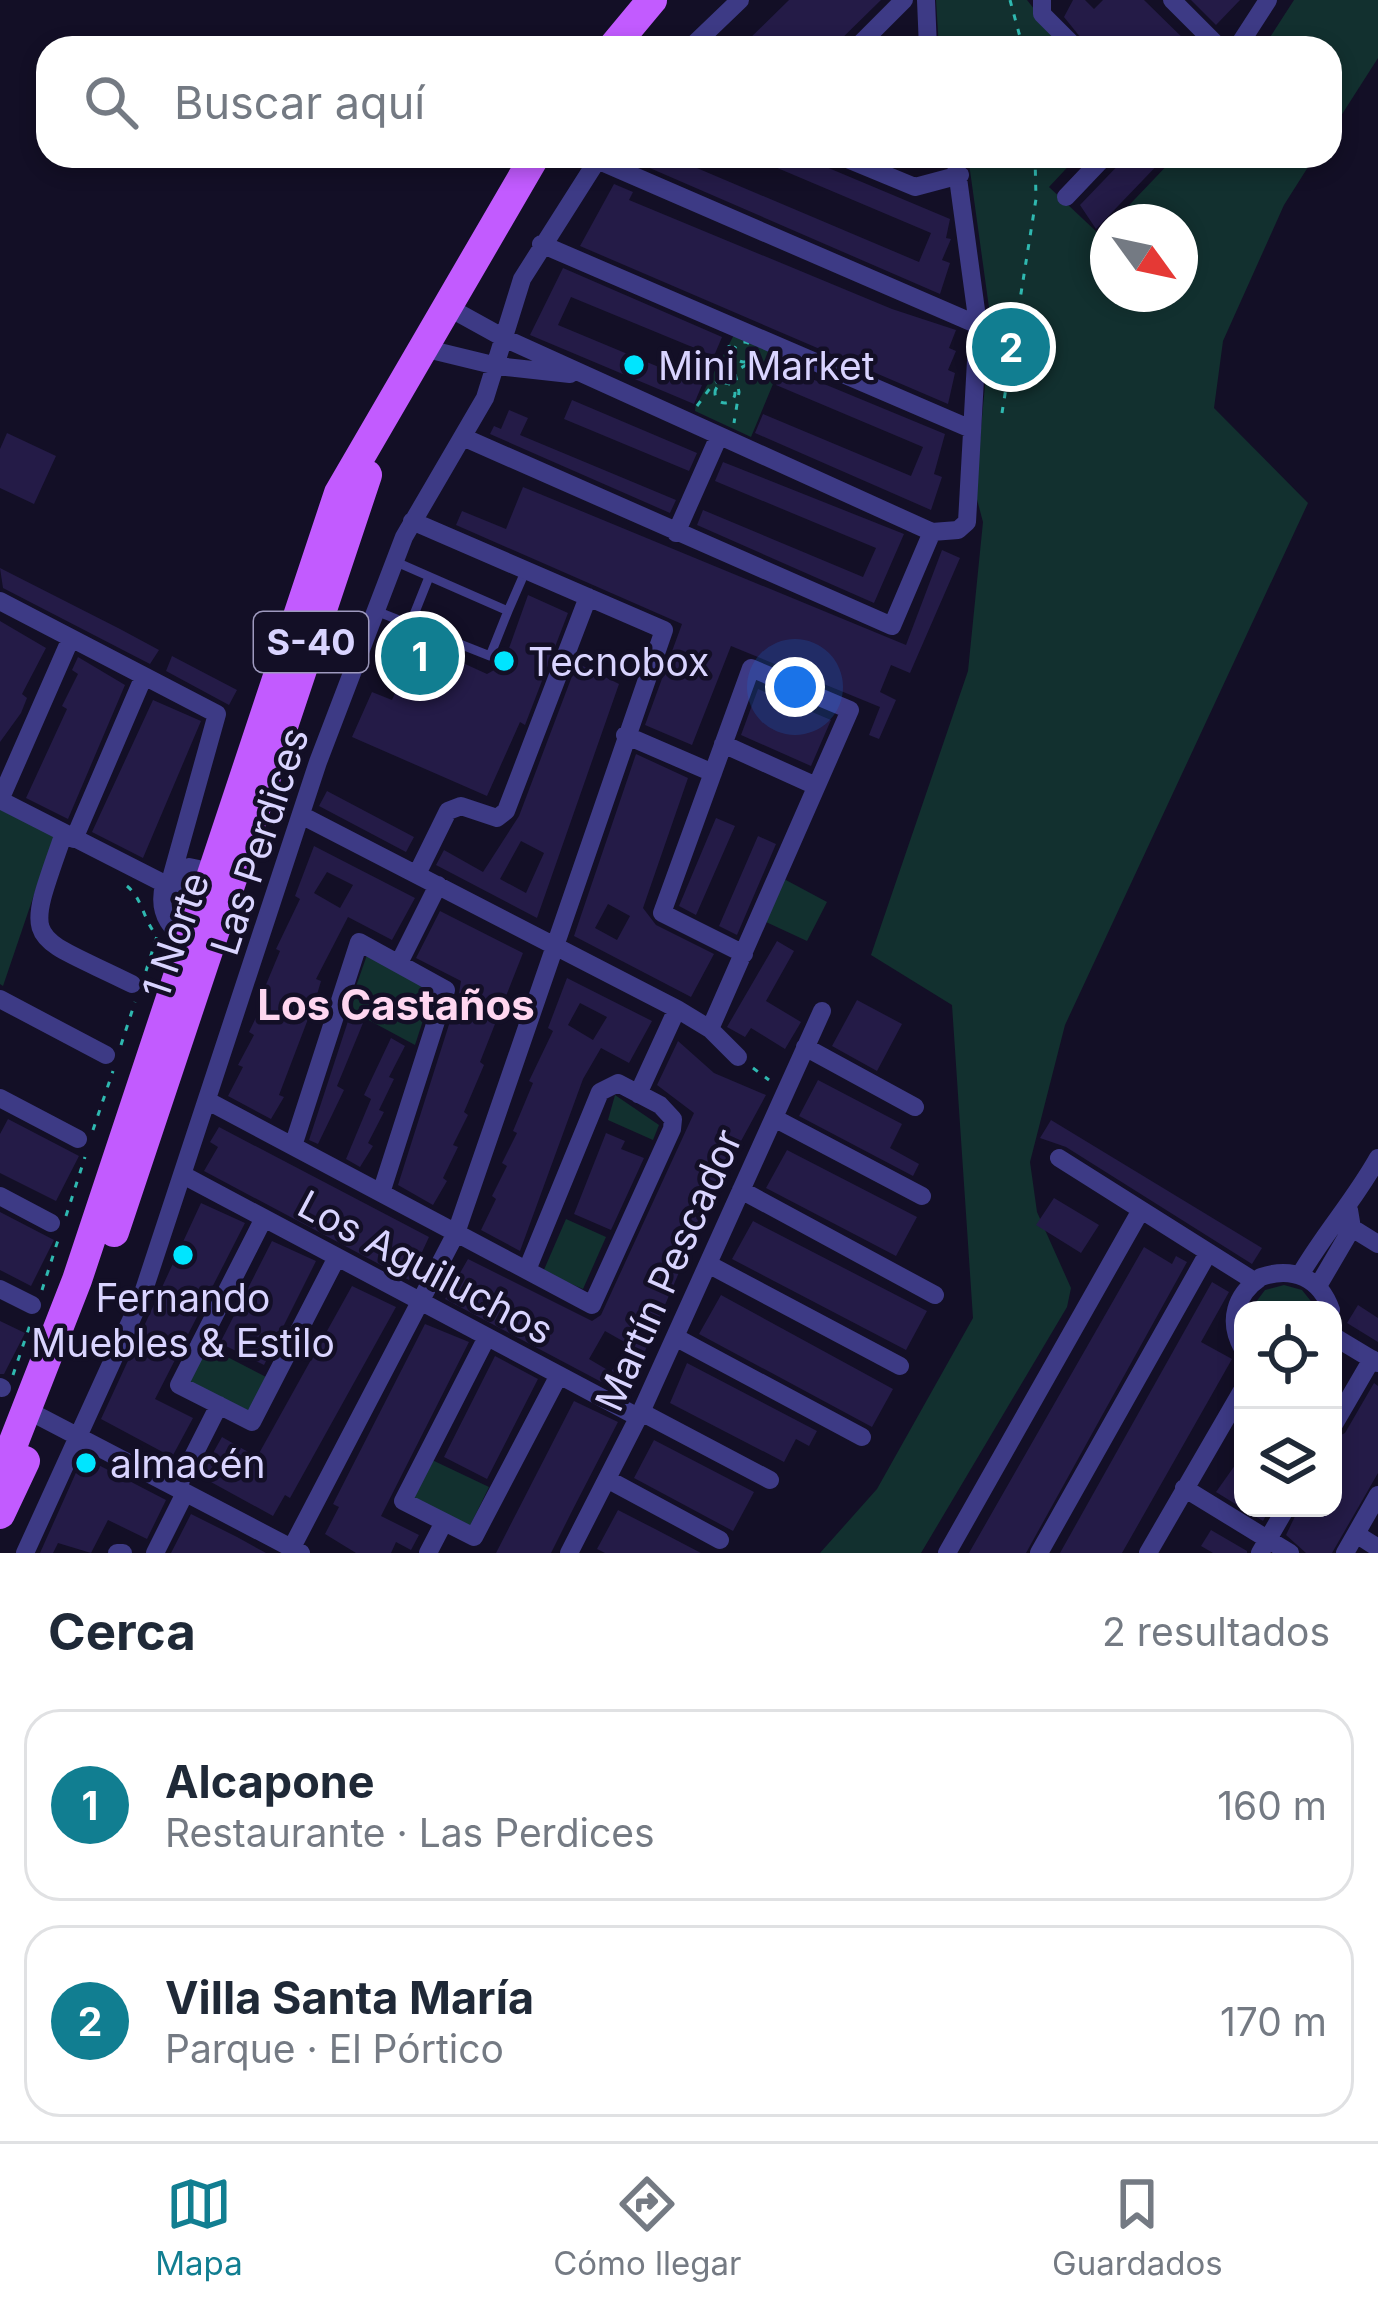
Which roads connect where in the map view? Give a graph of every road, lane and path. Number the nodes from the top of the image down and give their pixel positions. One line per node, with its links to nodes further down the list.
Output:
1 (652, 0): 9 (main road)
2 (740, 0): 10 (street)
3 (904, 0): 11 (street)
4 (926, 0): 12 (street)
5 (1010, 0): 13 (path)
6 (1042, 0): 14 (street)
7 (1172, 0): 15 (street)
8 (1268, 0): 16 (street)
9 (622, 36)
10 (702, 36)
11 (868, 36)
12 (928, 36)
13 (1020, 36)
14 (1064, 36)
15 (1208, 36)
16 (1245, 36)
17 (529, 168): 27 (main road, 1 Norte / S-40)
18 (591, 168): 26 (street, Las Perdices)
19 (621, 168): 29 (street)
20 (869, 168): 21 (street)
21 (954, 168)
22 (958, 168): 29 (street)
23 (1036, 168): 36 (path)
24 (1094, 168): 25 (street)
25 (1066, 197)
26 (541, 244): 28 (street); 30 (street, Las Perdices)
27 (446, 305): 30 (street); 32 (main road, 1 Norte / S-40)
28 (729, 325): 31 (street); 34 (path)
29 (978, 325): 38 (street)
30 (504, 338): 33 (street, Las Perdices); 35 (street)
31 (762, 348): 34 (path); 38 (street)
32 (415, 362): 33 (street); 61 (main road, 1 Norte / S-40); 65 (main road, 1 Norte / S-40)
33 (497, 366): 35 (street); 39 (street, Las Perdices)
34 (734, 374): 37 (path); 40 (path)
35 (586, 375): 37 (street)
36 (1002, 412)
37 (690, 422): 40 (street)
38 (971, 429): 42 (street)
39 (465, 438): 41 (street, Las Perdices); 43 (street)
40 (725, 438): 42 (street); 43 (street)
41 (412, 521): 44 (street, Las Perdices); 45 (street)
42 (932, 532): 43 (street)
43 (676, 533)
44 (394, 561): 46 (lane); 49 (street, Las Perdices)
45 (526, 570): 47 (street); 50 (lane)
46 (429, 577): 50 (lane); 51 (lane)
47 (588, 597): 54 (street); 62 (street)
48 (0, 601): 52 (street)
49 (376, 611): 51 (lane); 59 (street, Las Perdices)
50 (508, 611): 51 (lane)
51 (410, 622)
52 (71, 638): 53 (street); 58 (street)
53 (144, 676): 60 (street); 63 (street)
54 (625, 735): 56 (street); 67 (street)
55 (723, 744): 56 (street); 57 (street); 57 (street)
56 (713, 773): 68 (street)
57 (816, 786): 68 (street)
58 (0, 800): 60 (street)
59 (301, 814): 62 (street); 81 (street, Las Perdices)
60 (69, 836): 63 (street); 70 (street)
61 (212, 872): 63 (street); 65 (main road, 1 Norte / S-40)
62 (417, 874): 64 (street)
63 (168, 880): 65 (street); 66 (street)
64 (437, 885): 67 (street); 69 (street)
65 (213, 908): 66 (main road, 1 Norte / S-40); 122 (main road, 1 Norte / S-40)
66 (188, 940): 122 (main road, 1 Norte / S-40)
67 (554, 947): 72 (street); 97 (street)
68 (743, 954): 74 (street)
69 (399, 964): 85 (street); 90 (street)
70 (132, 984)
71 (0, 999): 76 (street)
72 (677, 1009): 74 (street); 79 (street)
73 (822, 1011): 75 (street, Martín Pescador)
74 (710, 1029): 77 (street)
75 (805, 1047): 78 (street, Martín Pescador); 82 (street)
76 (106, 1054)
77 (738, 1057): 78 (path)
78 (785, 1092): 83 (street, Martín Pescador)
79 (638, 1094): 102 (street); 102 (street)
80 (0, 1098): 84 (street)
81 (208, 1101): 85 (street); 88 (street, Las Perdices)
82 (916, 1107)
83 (773, 1118): 89 (street, Martín Pescador); 92 (street)
84 (78, 1139)
85 (292, 1146): 90 (street)
86 (1059, 1158): 93 (street)
87 (1378, 1158): 95 (street)
88 (183, 1175): 94 (street, Los Aguiluchos); 124 (street, Las Perdices)
89 (741, 1190): 101 (street, Martín Pescador); 107 (street)
90 (381, 1193): 97 (street)
91 (0, 1196): 96 (street)
92 (922, 1196)
93 (1141, 1210): 99 (street); 143 (street)
94 (265, 1219): 100 (street, Los Aguiluchos); 119 (street)
95 (1350, 1219): 98 (street); 103 (street); 105 (street)
96 (51, 1223)
97 (456, 1233): 102 (street); 110 (street)
98 (1378, 1244)
99 (1208, 1253): 104 (street); 144 (street)
100 (337, 1257): 110 (street, Los Aguiluchos); 119 (street)
101 (708, 1264): 113 (street, Martín Pescador); 116 (street)
102 (526, 1270)
103 (1300, 1275): 104 (street); 105 (street)
104 (1254, 1282): 108 (street)
105 (1318, 1286): 109 (street)
106 (0, 1288): 111 (street)
107 (935, 1295)
108 (1242, 1301)
109 (1326, 1301)
110 (424, 1304): 112 (street, Los Aguiluchos); 138 (street)
111 (32, 1305)
112 (487, 1336): 117 (street, Los Aguiluchos); 133 (street)
113 (674, 1337): 121 (street, Martín Pescador); 123 (street)
114 (1342, 1341): 115 (street)
115 (1375, 1361): 120 (street)
116 (900, 1366)
117 (559, 1375): 121 (street, Los Aguiluchos); 133 (street)
118 (1234, 1403): 128 (street)
119 (219, 1405): 129 (street)
120 (1342, 1412)
121 (640, 1414): 126 (street, Martín Pescador); 127 (street, Los Aguiluchos)
122 (37, 1415): 124 (street); 125 (main road, 1 Norte / S-40); 131 (main road, 1 Norte / S-40)
123 (862, 1437)
124 (81, 1438): 129 (street); 140 (street, Las Perdices)
125 (0, 1477)
126 (608, 1479): 135 (street); 139 (street, Martín Pescador)
127 (770, 1480)
128 (1184, 1488): 136 (street); 145 (street)
129 (181, 1490): 138 (street); 141 (street)
130 (1378, 1496): 134 (street)
131 (0, 1514)
132 (1281, 1517): 136 (street)
133 (444, 1522): 142 (street)
134 (1356, 1534): 137 (street); 147 (street)
135 (719, 1540)
136 (1264, 1546): 146 (street)
137 (1378, 1548)
138 (294, 1552)
139 (573, 1552)
140 (25, 1553)
141 (155, 1553)
142 (428, 1553)
143 (947, 1553)
144 (1039, 1553)
145 (1148, 1553)
146 (1290, 1553)
147 (1345, 1553)

